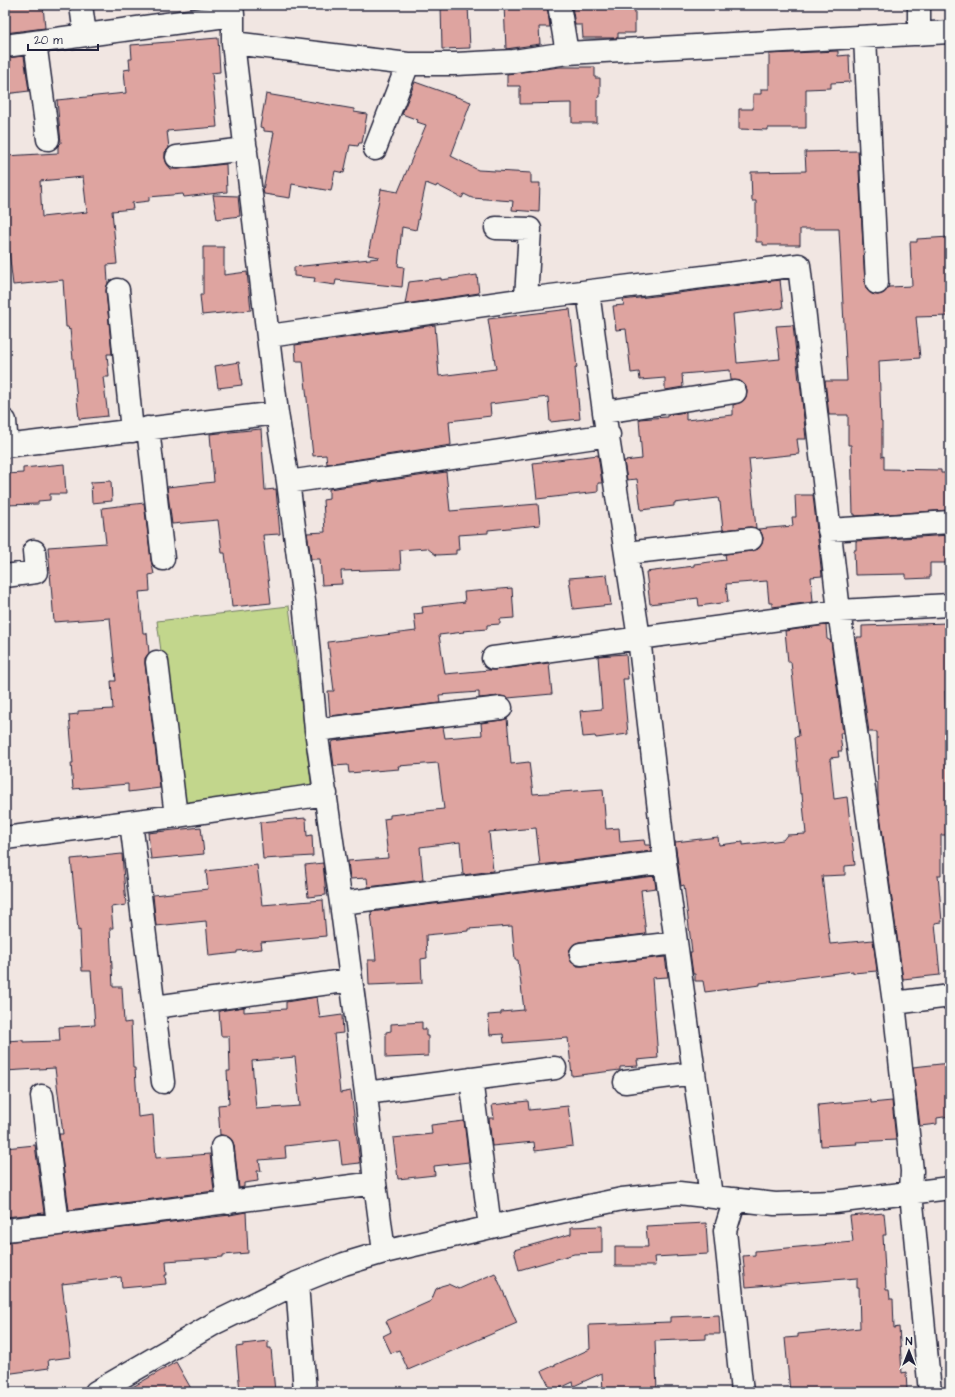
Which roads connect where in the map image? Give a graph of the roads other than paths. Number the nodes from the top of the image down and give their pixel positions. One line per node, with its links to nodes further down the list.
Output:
1 (82, 5): 7 (street)
2 (559, 5): 12 (street)
3 (919, 5): 6 (street)
4 (232, 10): 7 (street); 10 (street)
5 (950, 32): 6 (street)
6 (919, 34): 8 (street)
7 (85, 35): 9 (street)
8 (865, 37): 12 (street); 19 (street)
9 (35, 42): 11 (street); 14 (street)
10 (233, 43): 13 (street); 15 (street)
11 (5, 46)
12 (567, 53): 13 (street)
13 (408, 64): 16 (street)
14 (48, 139)
15 (246, 149): 17 (street); 23 (street)
16 (376, 149)
17 (177, 157)
18 (496, 228): 22 (street)
19 (876, 283)
20 (118, 290): 28 (street)
21 (588, 292): 22 (street); 25 (street); 33 (street)
22 (526, 299): 23 (street)
23 (269, 336): 26 (street)
24 (734, 392): 25 (street)
25 (604, 412): 29 (street)
26 (277, 413): 28 (street); 31 (street)
27 (5, 421): 30 (street)
28 (140, 429): 30 (street); 36 (street)
29 (608, 435): 31 (street); 35 (street)
30 (6, 446)
31 (288, 482): 45 (street)
32 (950, 522): 33 (street)
33 (829, 530): 40 (street)
34 (751, 539): 35 (street)
35 (626, 553): 41 (street)
36 (163, 559)
37 (36, 571): 38 (street)
38 (5, 576)
39 (950, 605): 40 (street)
40 (839, 611): 41 (street); 56 (street)
41 (639, 638): 42 (street); 50 (street)
42 (493, 658)
43 (157, 662): 47 (street)
44 (501, 708): 45 (street)
45 (316, 730): 46 (street)
46 (326, 794): 47 (street); 51 (street)
47 (176, 816): 48 (street)
48 (131, 822): 49 (street); 57 (street)
49 (5, 838)
50 (665, 862): 51 (street); 52 (street)
51 (341, 903): 54 (street)
52 (676, 943): 53 (street); 59 (street)
53 (581, 954)
54 (351, 980): 57 (street); 63 (street)
55 (950, 996): 56 (street)
56 (894, 1003): 68 (street)
57 (154, 1007): 61 (street)
58 (555, 1068): 60 (street)
59 (694, 1073): 62 (street); 69 (street)
60 (471, 1079): 63 (street); 73 (street)
61 (163, 1082)
62 (625, 1082)
63 (366, 1093): 66 (street)
64 (42, 1096): 72 (street)
65 (222, 1147): 71 (street)
66 (375, 1183): 71 (street); 75 (street)
67 (950, 1188): 68 (street)
68 (911, 1193): 70 (street); 80 (street)
69 (711, 1196): 70 (street); 73 (street)
70 (734, 1198): 79 (street)
71 (228, 1203): 72 (street)
72 (58, 1224): 74 (street)
73 (490, 1227): 75 (street)
74 (5, 1230)
75 (384, 1252): 76 (street)
76 (297, 1283): 77 (street); 78 (street)
77 (96, 1392)
78 (305, 1392)
79 (742, 1392)
80 (930, 1392)

